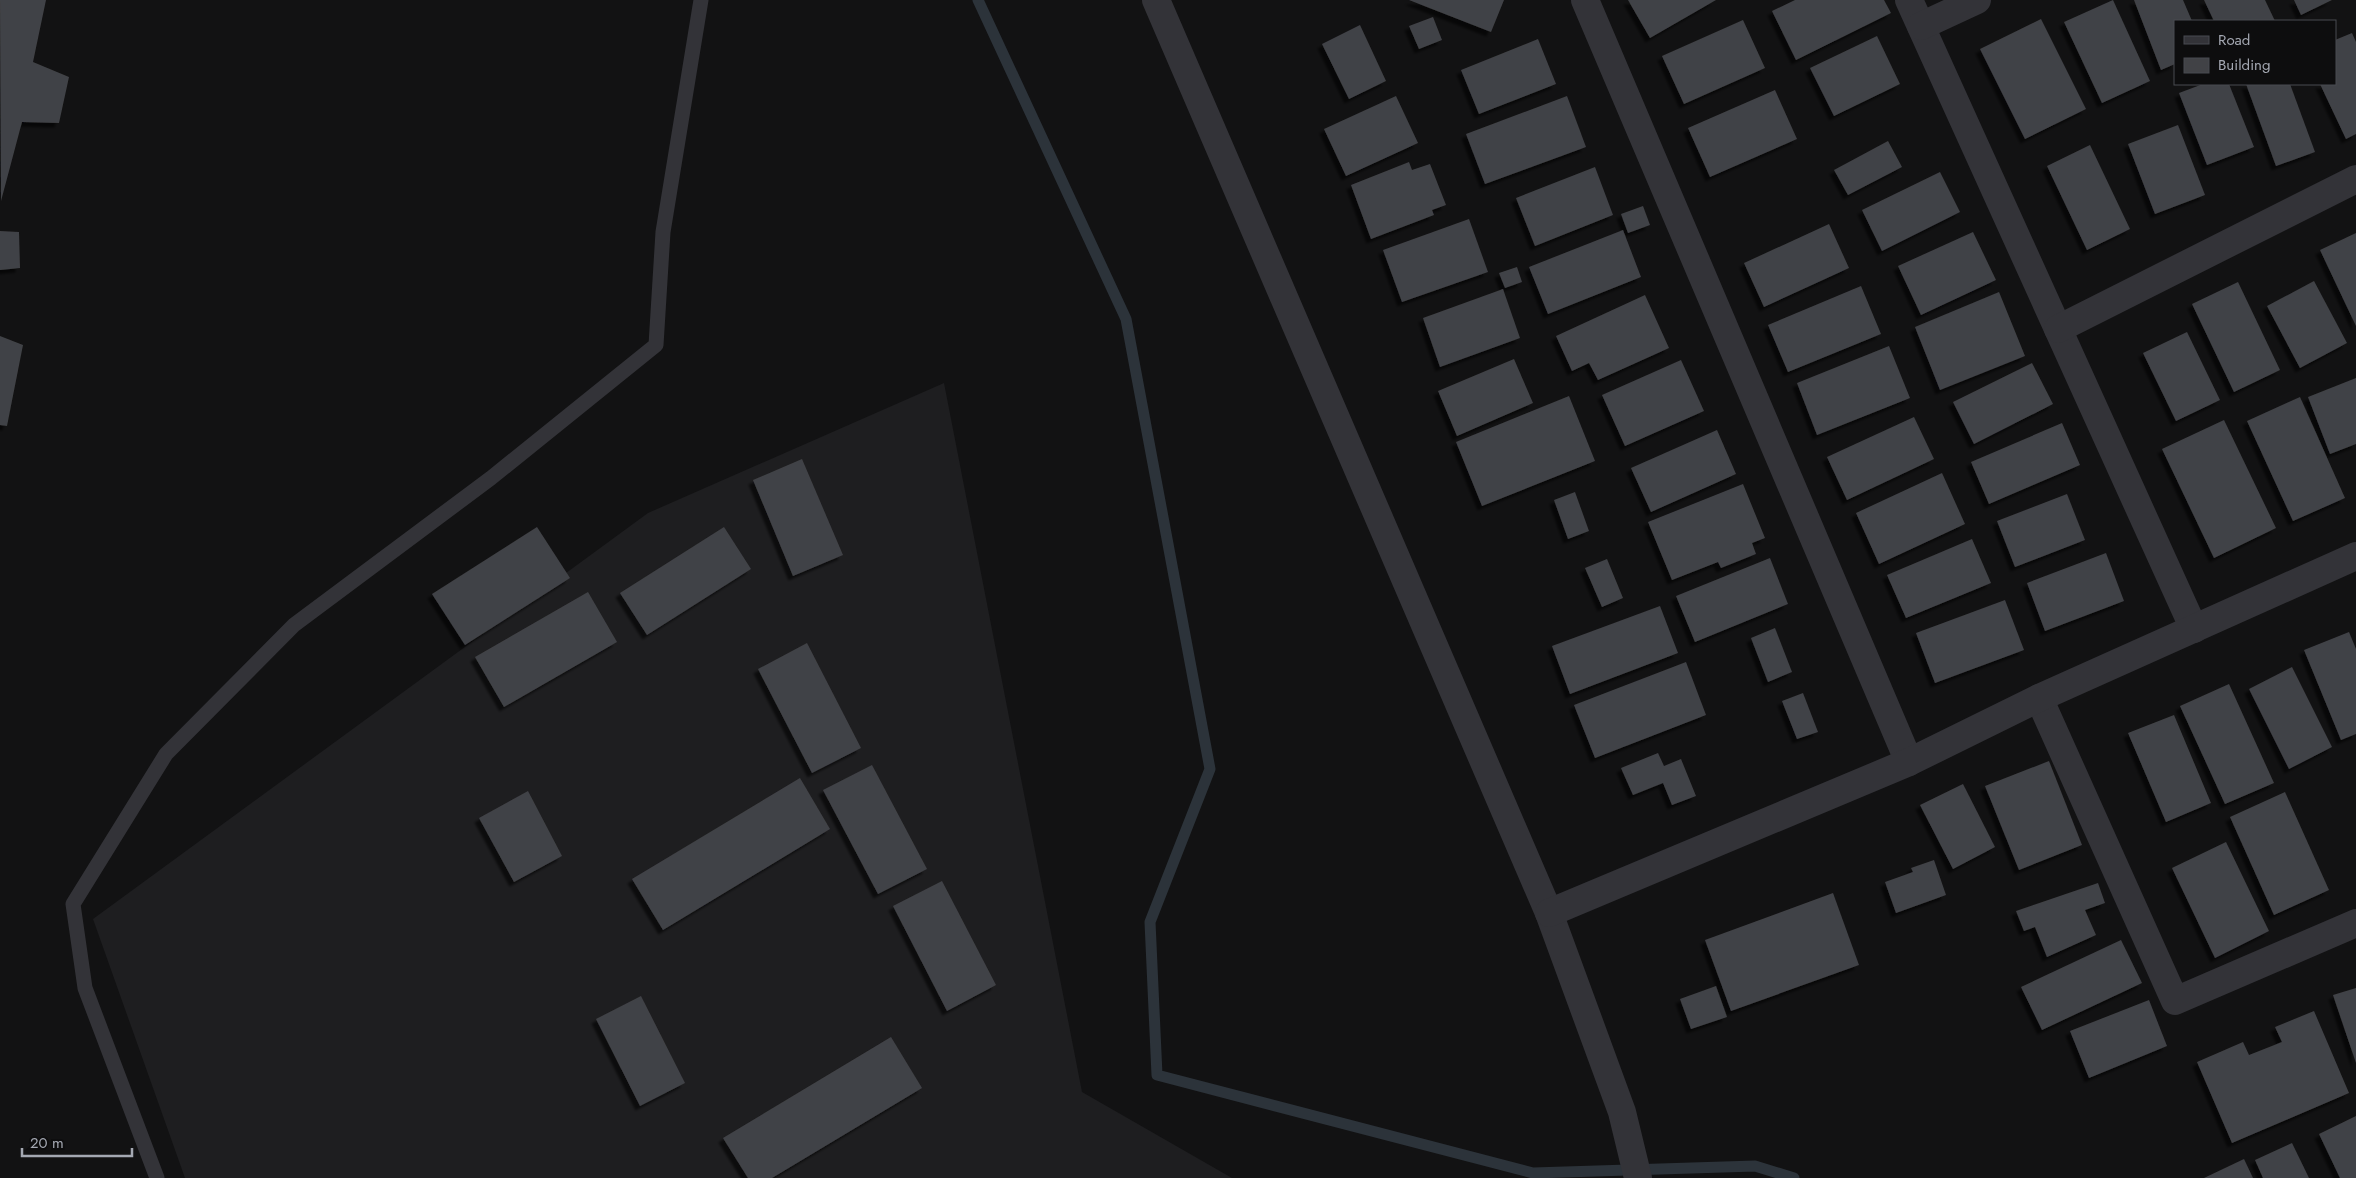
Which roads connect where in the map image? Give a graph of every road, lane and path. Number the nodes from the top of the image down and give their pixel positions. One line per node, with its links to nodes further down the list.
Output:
1 (701, 0): 15 (lane)
2 (1156, 0): 13 (street)
3 (1585, 0): 12 (street)
4 (1909, 0): 6 (street)
5 (1977, 0): 6 (street)
6 (1921, 26): 8 (street)
7 (2356, 179): 8 (street)
8 (2058, 329): 10 (street)
9 (2356, 556): 10 (street)
10 (2194, 629): 11 (street)
11 (2039, 698): 12 (street); 14 (street)
12 (1909, 762): 13 (street)
13 (1549, 913): 16 (street)
14 (2356, 923)
15 (157, 1178)
16 (1638, 1178)

